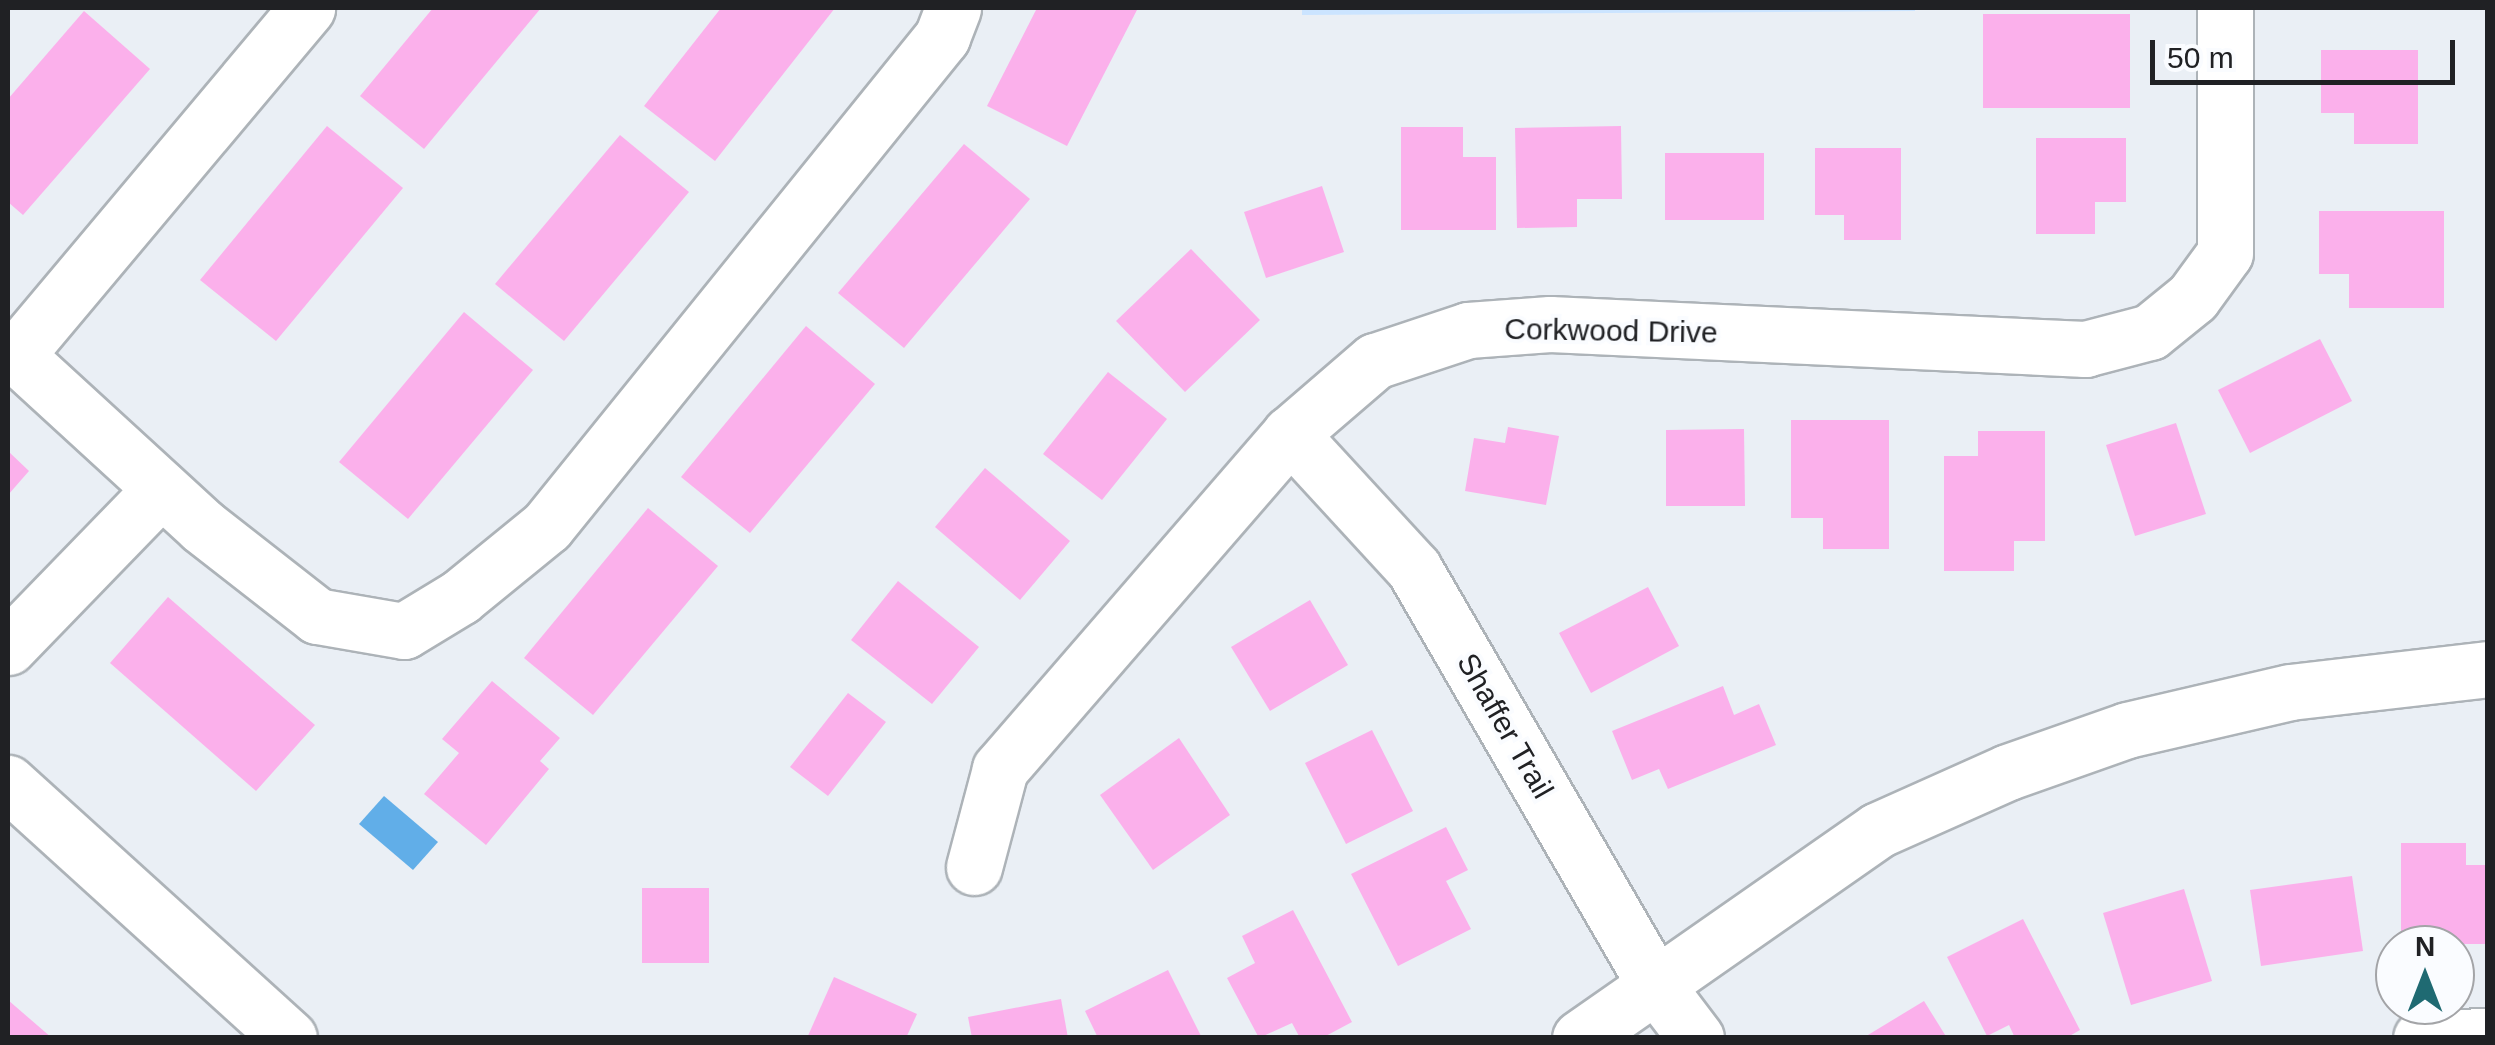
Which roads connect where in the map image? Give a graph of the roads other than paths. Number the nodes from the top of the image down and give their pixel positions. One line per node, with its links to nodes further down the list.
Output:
1 (308, 8): 4 (street)
2 (952, 8): 6 (street)
3 (2225, 8): 5 (street, Corkwood Drive)
4 (12, 352): 6 (street)
5 (1290, 434): 10 (street, Corkwood Drive); 11 (street, Shaffer Trail)
6 (161, 489): 7 (street)
7 (8, 646)
8 (2488, 669): 11 (street)
9 (8, 783): 13 (street)
10 (974, 867)
11 (1655, 984): 14 (street); 15 (street, Shaffer Trail)
12 (2488, 1036): 16 (street)
13 (289, 1038)
14 (1580, 1038)
15 (1696, 1038)
16 (2421, 1038)

